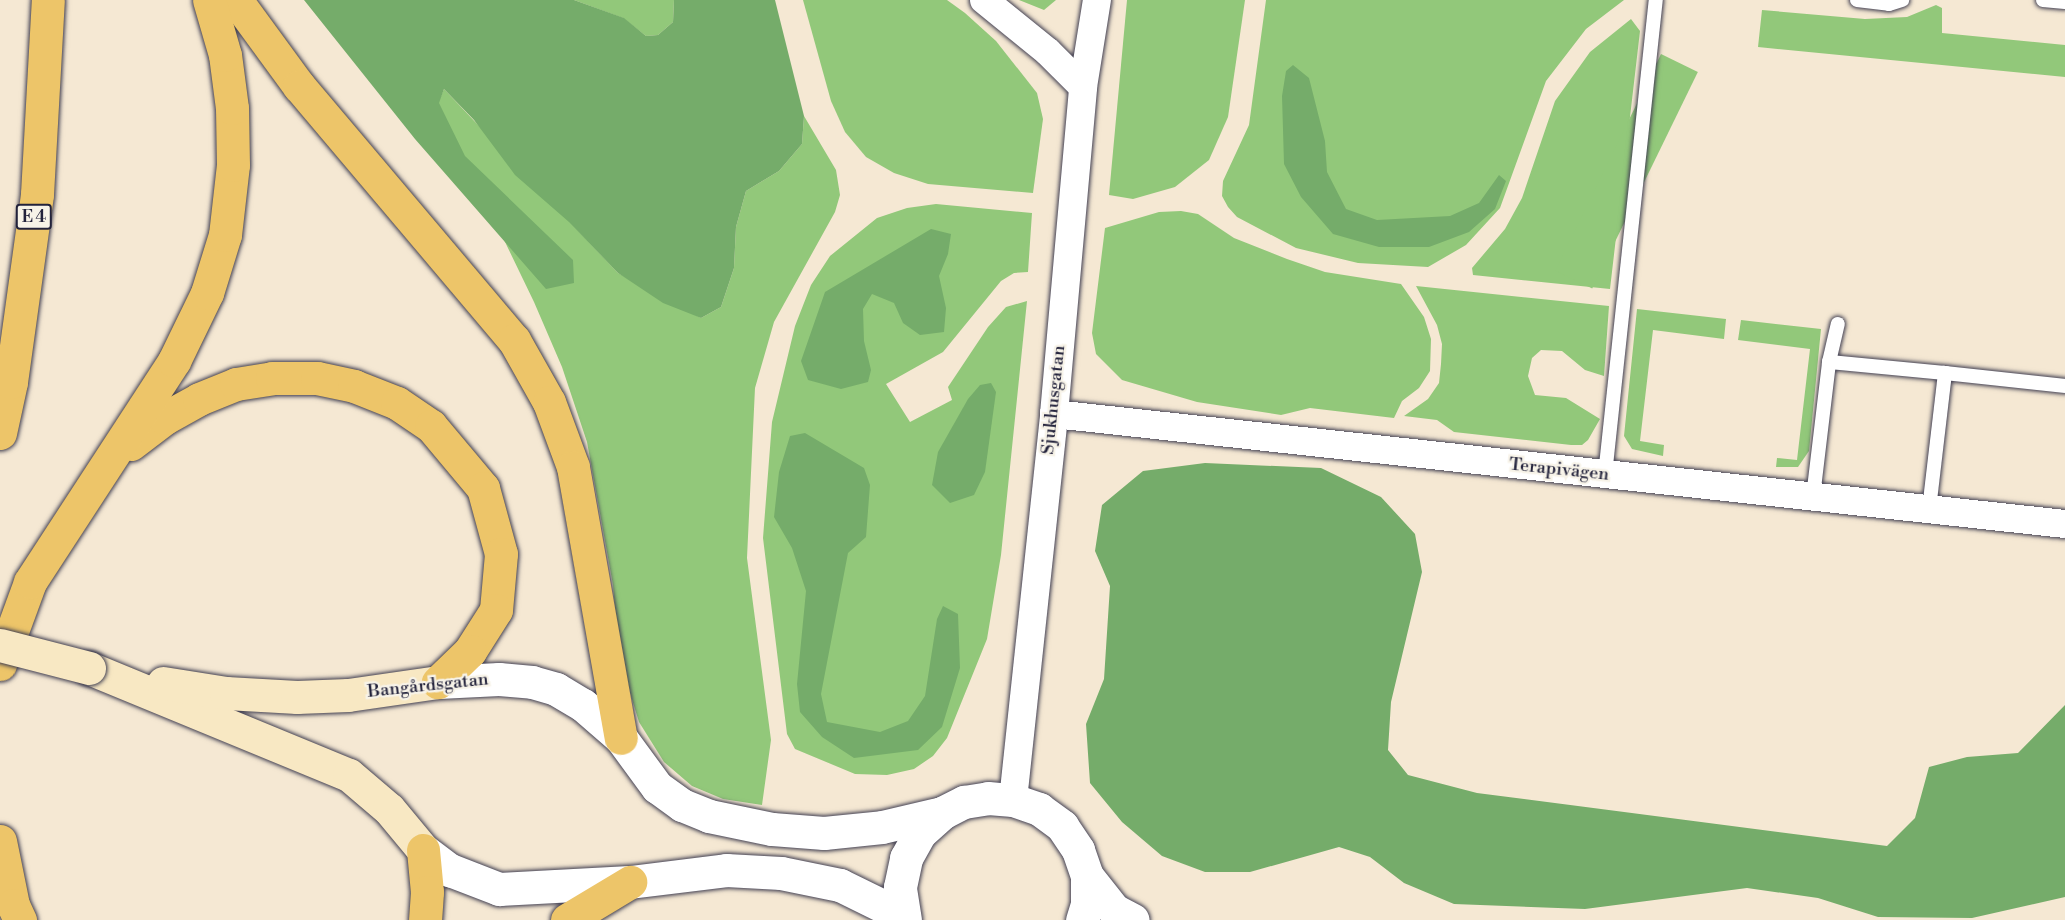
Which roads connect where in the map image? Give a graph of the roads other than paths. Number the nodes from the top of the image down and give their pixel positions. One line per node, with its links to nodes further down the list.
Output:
1 (48, 0): 17 (highway, E 4)
2 (209, 0): 18 (highway)
3 (237, 0): 27 (highway)
4 (984, 0): 11 (street)
5 (1097, 0): 11 (street, Sjukhusgatan)
6 (1656, 0): 19 (lane)
7 (1857, 0): 8 (lane)
8 (1902, 0)
9 (2043, 0): 10 (lane)
10 (2065, 2)
11 (1083, 87): 16 (street, Sjukhusgatan)
12 (1838, 324): 13 (lane)
13 (1829, 362): 14 (lane); 20 (lane)
14 (1945, 373): 15 (lane); 21 (lane)
15 (2065, 386)
16 (1054, 414): 19 (street, Terapivägen); 28 (street, Sjukhusgatan)
17 (0, 432)
18 (115, 455): 24 (highway); 26 (highway)
19 (1605, 475): 20 (street, Terapivägen)
20 (1813, 497): 21 (street, Terapivägen)
21 (1929, 510): 22 (street, Terapivägen)
22 (2065, 524)
23 (0, 645): 25 (main road, Bangårdsgatan, bridge)
24 (0, 664)
25 (101, 672): 26 (main road, Bangårdsgatan); 31 (main road, Bangårdsgatan)
26 (438, 682): 27 (street, Bangårdsgatan)
27 (621, 738): 29 (street, Bangårdsgatan)
28 (1012, 800): 29 (street, Bangårdsgatan); 32 (street, Bangårdsgatan)
29 (942, 813): 34 (street)
30 (0, 841): 35 (highway)
31 (423, 850): 33 (street, Bangårdsgatan); 36 (highway)
32 (1087, 876): 38 (street); 39 (street)
33 (630, 882): 34 (street, Bangårdsgatan); 37 (highway)
34 (904, 918)
35 (20, 920)
36 (425, 920)
37 (567, 920)
38 (1082, 920)
39 (1133, 920)

